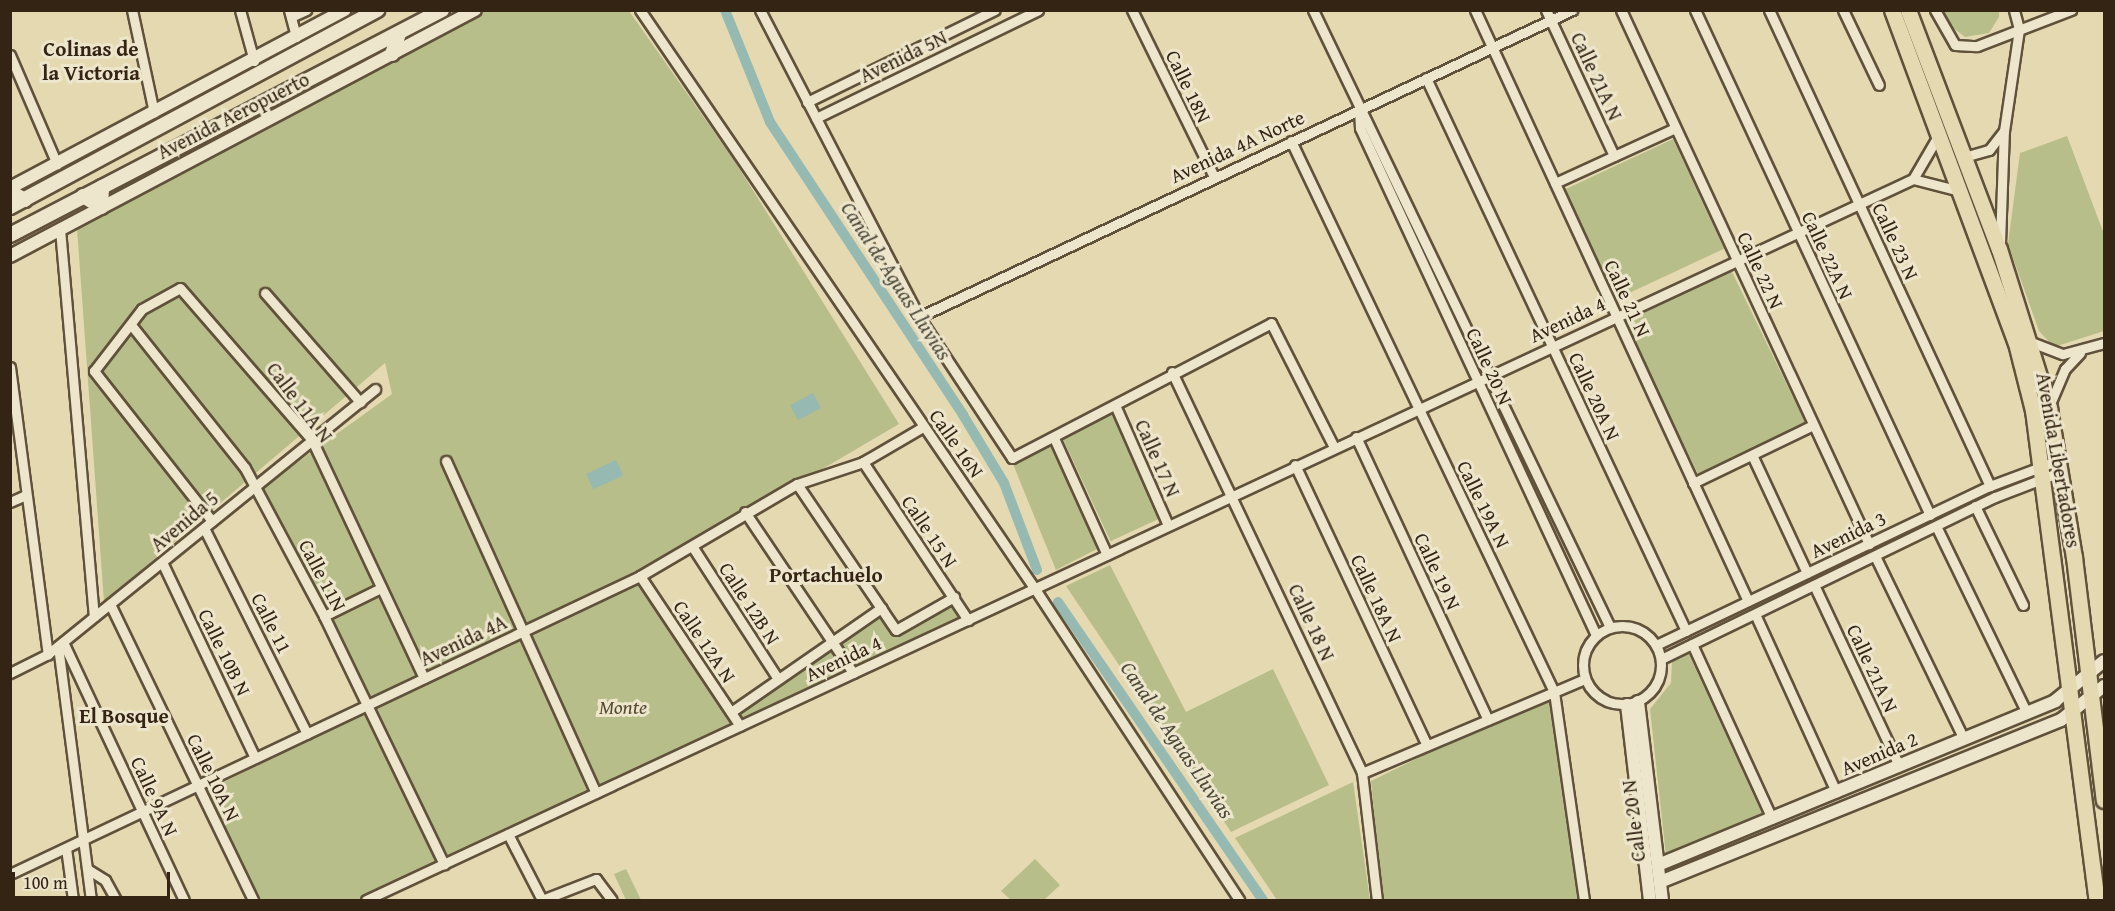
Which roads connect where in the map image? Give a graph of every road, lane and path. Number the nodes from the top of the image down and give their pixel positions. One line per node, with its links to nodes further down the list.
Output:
1 (132, 10): 39 (street)
2 (240, 10): 34 (street)
3 (306, 10): 26 (street)
4 (345, 10): 30 (street, Avenida Aeropuerto)
5 (377, 10): 55 (main road, Avenida Aeropuerto)
6 (442, 10): 29 (main road, Avenida Aeropuerto)
7 (475, 10): 32 (street, Avenida Aeropuerto)
8 (640, 10): 83 (street, Calle 16N)
9 (760, 10): 37 (street)
10 (995, 10): 37 (street, Avenida 5N)
11 (1038, 10): 40 (street, Avenida 5N)
12 (1132, 10): 48 (street, Calle 18N)
13 (1313, 10): 38 (street, Calle 20 N)
14 (1475, 10): 31 (street, Calle 21 N)
15 (1546, 10): 27 (street, Calle 21A N)
16 (1572, 10): 27 (street, Avenida 4A Norte)
17 (1621, 10): 41 (street, Calle 22 N)
18 (1695, 10): 60 (street, Calle 22A N)
19 (1769, 10): 56 (street, Calle 23 N)
20 (1844, 10): 36 (street)
21 (1892, 10): 43 (main road, Avenida Libertadores)
22 (1908, 10): 46 (main road, Avenida Libertadores)
23 (1935, 10): 28 (street)
24 (2014, 10): 28 (street)
25 (2071, 10): 28 (street)
26 (290, 14): 30 (street)
27 (1551, 20): 31 (street, Avenida 4A Norte); 45 (street, Calle 21A N)
28 (2019, 29): 42 (street)
29 (399, 34): 32 (main road); 51 (main road, Avenida Aeropuerto)
30 (296, 38): 34 (street, Avenida Aeropuerto)
31 (1492, 48): 35 (street, Avenida 4A Norte); 50 (street, Calle 21 N)
32 (392, 54): 58 (street, Avenida Aeropuerto)
33 (10, 55): 47 (street)
34 (254, 61): 39 (street, Avenida Aeropuerto)
35 (1426, 78): 38 (street, Avenida 4A Norte); 71 (street, Calle 20A N)
36 (1879, 85)
37 (807, 102): 40 (street)
38 (1359, 109): 44 (street, Avenida 4A Norte); 75 (street, Calle 20 N); 76 (street, Calle 20 N)
39 (154, 113): 47 (street, Avenida Aeropuerto)
40 (816, 118): 67 (street)
41 (1676, 128): 45 (street); 64 (street, Calle 22 N)
42 (2004, 131): 46 (street); 62 (street)
43 (1939, 134): 49 (street, Avenida 4); 53 (main road, Avenida Libertadores)
44 (1291, 141): 48 (street, Avenida 4A Norte); 80 (street, Calle 19A N)
45 (1614, 156): 50 (street)
46 (1964, 157): 62 (main road, Avenida Libertadores)
47 (57, 164): 52 (street, Avenida Aeropuerto)
48 (1214, 177): 67 (street, Avenida 4A Norte)
49 (1913, 179): 53 (street); 56 (street, Avenida 4)
50 (1555, 183): 66 (street, Calle 21 N)
51 (102, 187): 54 (main road, Avenida Aeropuerto); 58 (main road)
52 (10, 190): 55 (main road)
53 (1961, 192): 93 (main road, Avenida Libertadores)
54 (83, 196): 58 (main road); 61 (main road, Avenida Aeropuerto)
55 (25, 200): 57 (main road, Avenida Aeropuerto)
56 (1859, 204): 60 (street, Avenida 4); 97 (street, Calle 23 N)
57 (10, 207)
58 (101, 207): 59 (street, Avenida Aeropuerto)
59 (60, 229): 63 (street, Avenida Aeropuerto); 124 (street)
60 (1798, 232): 64 (street, Avenida 4); 103 (street, Calle 22A N)
61 (10, 235)
62 (2000, 249): 69 (main road, Avenida Libertadores)
63 (10, 256)
64 (1737, 260): 66 (street, Avenida 4); 82 (street, Calle 22 N)
65 (265, 293): 78 (street)
66 (1616, 316): 71 (street, Avenida 4); 94 (street, Calle 21 N)
67 (919, 317): 85 (street)
68 (132, 326): 86 (street, Calle 11A N); 96 (street, Calle 11N); 104 (street, Calle 11)
69 (2031, 342): 72 (street); 81 (main road, Avenida Libertadores)
70 (2104, 343): 72 (street)
71 (1551, 345): 75 (street, Avenida 4); 128 (street, Calle 20A N)
72 (2080, 353): 81 (street)
73 (10, 367): 99 (street)
74 (1172, 372): 79 (street); 87 (street); 98 (street, Calle 18 N)
75 (1489, 375): 76 (street, Avenida 4); 126 (street, Calle 20 N)
76 (1475, 380): 80 (street, Avenida 4); 129 (street, Calle 20 N)
77 (375, 389): 78 (street, Avenida 5)
78 (360, 402): 86 (street, Avenida 5)
79 (1114, 405): 85 (street); 105 (street, Calle 17 N)
80 (1418, 408): 84 (street, Avenida 4); 145 (street, Calle 19A N)
81 (2049, 408): 92 (main road, Avenida Libertadores)
82 (1814, 425): 88 (street); 107 (street, Calle 22 N)
83 (923, 427): 90 (street, Avenida 4A); 116 (street, Calle 16N)
84 (1356, 437): 87 (street, Avenida 4); 151 (street, Calle 19 N)
85 (1054, 438): 109 (street)
86 (312, 440): 96 (street, Avenida 5); 115 (street, Calle 11A N)
87 (1334, 447): 91 (street, Avenida 4)
88 (1752, 455): 94 (street); 112 (street)
89 (446, 461): 127 (street)
90 (862, 462): 95 (street, Avenida 4A); 117 (street, Calle 15 N)
91 (1295, 465): 98 (street, Avenida 4); 155 (street, Calle 18A N)
92 (2060, 466): 93 (street, Avenida 3); 137 (main road, Avenida Libertadores)
93 (2043, 472): 97 (street, Avenida 3); 101 (street, Avenida 3); 143 (main road, Avenida Libertadores)
94 (1693, 483): 118 (street, Calle 21 N)
95 (797, 484): 102 (street, Avenida 4A); 121 (street)
96 (254, 485): 104 (street, Avenida 5); 123 (street, Calle 11N)
97 (1990, 486): 103 (street, Avenida 3)
98 (1232, 494): 105 (street, Avenida 4); 158 (street, Calle 18 N)
99 (26, 495): 100 (street); 134 (street)
100 (10, 502)
101 (1975, 506): 106 (street, Avenida 3); 120 (street)
102 (746, 512): 108 (street, Avenida 4A); 130 (street)
103 (1930, 515): 107 (street, Avenida 3)
104 (208, 525): 111 (street, Avenida 5); 153 (street, Calle 11)
105 (1168, 525): 109 (street, Avenida 4)
106 (1936, 526): 110 (street, Avenida 3); 150 (street)
107 (1869, 544): 112 (street, Avenida 3)
108 (692, 546): 113 (street, Avenida 4A); 141 (street, Calle 12B N)
109 (1107, 555): 116 (street, Avenida 4)
110 (1875, 555): 114 (street, Avenida 3); 154 (street)
111 (162, 562): 119 (street, Avenida 5); 156 (street, Calle 10B N)
112 (1807, 573): 118 (street, Avenida 3)
113 (640, 576): 127 (street, Avenida 4A); 149 (street, Calle 12A N)
114 (1814, 585): 122 (street, Avenida 3); 157 (street, Calle 21A N)
115 (381, 588): 123 (street); 140 (street, Calle 11A N)
116 (1035, 589): 125 (street, Avenida 4); 181 (street, Calle 16N)
117 (954, 597): 121 (street); 125 (street, Calle 15 N)
118 (1748, 601): 128 (street, Avenida 3)
119 (110, 604): 124 (street, Avenida 5); 159 (street, Calle 10A N)
120 (2023, 605)
121 (881, 608): 130 (street)
122 (1755, 614): 132 (street, Avenida 3); 160 (street)
123 (324, 616): 147 (street, Calle 11N)
124 (94, 617): 131 (street, Avenida 5)
125 (968, 620): 139 (street, Avenida 4)
126 (1610, 627): 129 (street); 133 (street)
127 (524, 631): 140 (street, Avenida 4A); 161 (street)
128 (1686, 631): 133 (street, Avenida 3)
129 (1596, 635): 142 (street)
130 (832, 643): 139 (street); 141 (street)
131 (61, 644): 134 (street, Avenida 5); 163 (street, Calle 9A N); 166 (street)
132 (1692, 644): 135 (street, Avenida 3); 164 (street)
133 (1656, 645): 135 (street)
134 (48, 654): 138 (street, Avenida 5)
135 (1661, 659): 146 (street)
136 (2104, 661): 137 (street, Avenida 2)
137 (2088, 672): 143 (street, Avenida 2); 144 (main road, Avenida Libertadores)
138 (10, 673)
139 (852, 674): 152 (street, Avenida 4)
140 (424, 678): 147 (street, Avenida 4A)
141 (778, 679): 149 (street)
142 (1585, 679): 145 (street); 146 (street)
143 (2072, 689): 148 (main road, Avenida Libertadores); 150 (street, Avenida 2)
144 (2098, 691): 148 (street, Avenida 2); 162 (main road, Avenida Libertadores)
145 (1554, 692): 151 (street); 183 (street, Calle 19A N)
146 (1633, 703): 169 (street, Calle 20 N); 184 (street, Calle 20 N)
147 (367, 705): 153 (street, Avenida 4A); 168 (street, Calle 11N)
148 (2074, 710): 172 (street, Avenida 2); 186 (main road, Avenida Libertadores)
149 (731, 712): 152 (street, Calle 12A N)
150 (2027, 713): 154 (street, Avenida 2)
151 (1488, 720): 155 (street)
152 (740, 726): 161 (street, Avenida 4)
153 (307, 734): 156 (street, Avenida 4A)
154 (1964, 739): 157 (street, Avenida 2)
155 (1427, 746): 158 (street)
156 (255, 758): 159 (street, Avenida 4A)
157 (1899, 766): 160 (street, Avenida 2)
158 (1362, 773): 182 (street, Calle 18 N)
159 (198, 785): 163 (street, Avenida 4A); 177 (street, Calle 10A N)
160 (1836, 792): 164 (street, Avenida 2)
161 (596, 793): 165 (street, Avenida 4)
162 (2104, 800)
163 (142, 812): 166 (street, Avenida 4A); 176 (street, Calle 9A N)
164 (1772, 819): 169 (street, Avenida 2)
165 (508, 834): 168 (street, Avenida 4); 179 (street)
166 (86, 838): 167 (street, Avenida 4A); 170 (street)
167 (66, 848): 171 (street, Avenida 4A); 173 (street)
168 (444, 864): 178 (street, Avenida 4)
169 (1658, 865): 172 (street, Calle 20 N)
170 (89, 870): 174 (street); 175 (street)
171 (10, 874)
172 (1660, 882): 185 (street, Calle 20 N)
173 (73, 900)
174 (91, 900)
175 (116, 900)
176 (184, 900)
177 (254, 900)
178 (366, 900)
179 (542, 900): 180 (street)
180 (612, 900)
181 (1239, 900)
182 (1377, 900)
183 (1584, 900)
184 (1650, 900)
185 (1662, 900)
186 (2097, 900)

